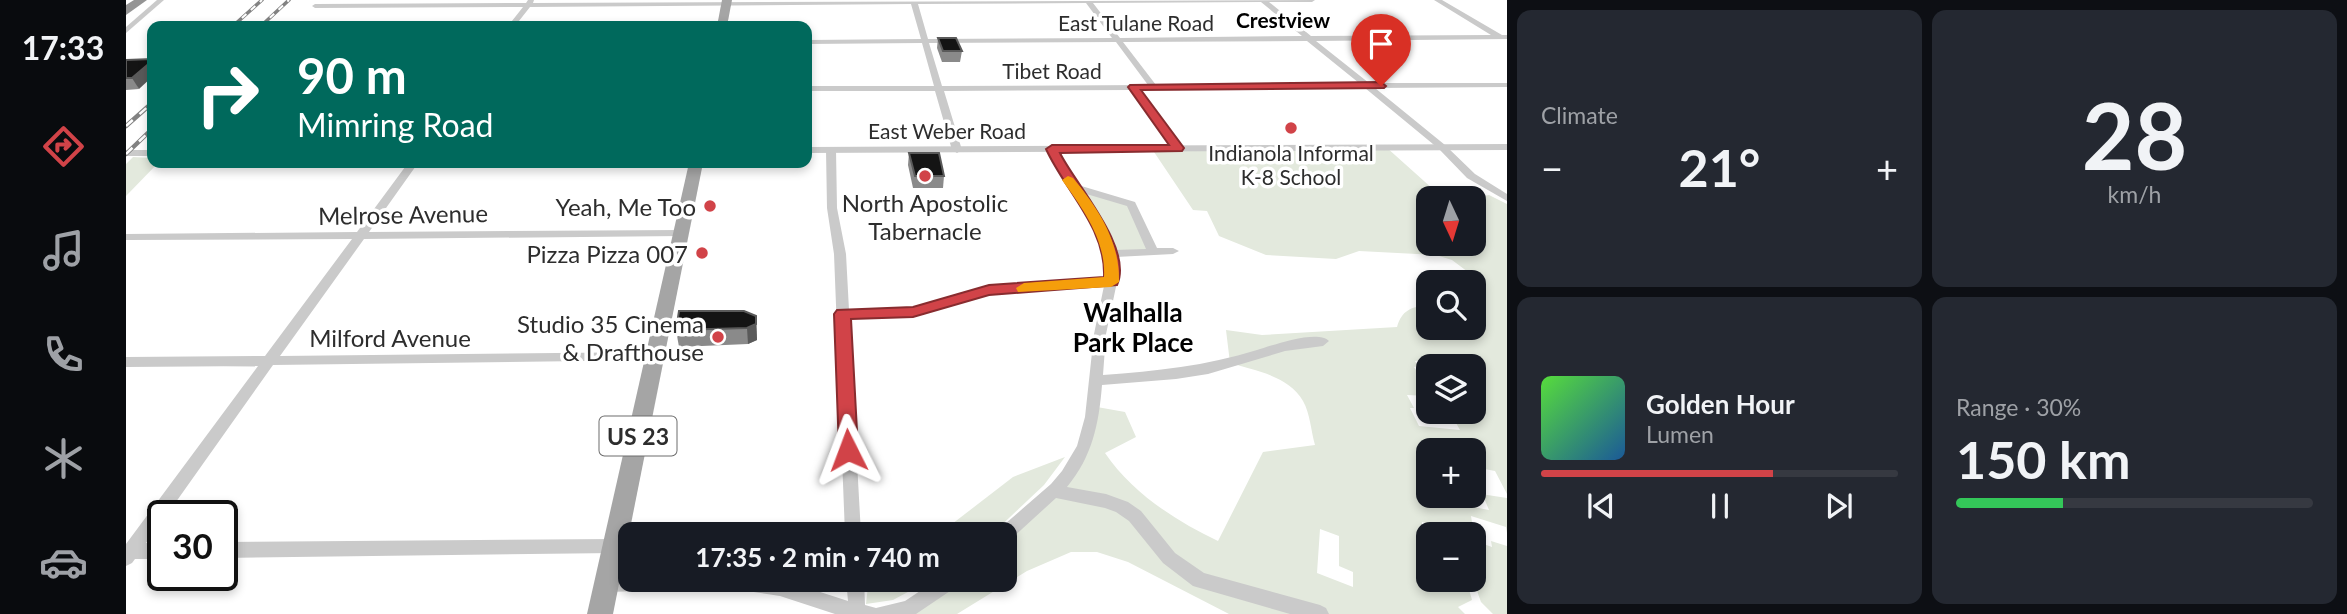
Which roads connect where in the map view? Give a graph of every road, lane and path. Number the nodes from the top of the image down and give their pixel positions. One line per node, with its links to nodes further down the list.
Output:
1 (141, 0): 11 (highway)
2 (161, 0): 14 (street)
3 (1262, 0): 4 (street); 7 (street); 15 (street)
4 (1312, 0)
5 (1437, 0): 16 (street)
6 (914, 1): 7 (street); 9 (street); 18 (street)
7 (1087, 1): 17 (street)
8 (530, 2): 9 (street); 10 (street); 12 (street)
9 (727, 2): 13 (main road)
10 (316, 6)
11 (126, 11)
12 (516, 21)
13 (723, 21)
14 (126, 31)
15 (1310, 39): 16 (street, East Tulane Road); 17 (street, East Tulane Road); 21 (street)
16 (1505, 39)
17 (1118, 40): 18 (street, East Tulane Road); 23 (street)
18 (925, 41): 19 (street, East Tulane Road); 25 (street)
19 (812, 42)
20 (1507, 85): 21 (street, Tibet Road)
21 (1367, 86): 23 (street, Tibet Road); 26 (street)
22 (1133, 87): 23 (street, Tibet Road); 25 (street, Tibet Road); 28 (street)
23 (1154, 87)
24 (812, 89): 25 (street, Tibet Road)
25 (939, 89): 32 (street)
26 (1442, 147): 27 (street, East Weber Road); 28 (street, East Weber Road); 38 (street)
27 (1507, 147)
28 (1177, 148): 29 (street, East Weber Road)
29 (1052, 149): 32 (street, East Weber Road); 37 (street)
30 (812, 150): 31 (street, East Weber Road)
31 (831, 150): 32 (street, East Weber Road); 47 (street)
32 (957, 150)
33 (126, 153): 34 (street)
34 (147, 153)
35 (409, 168): 41 (street)
36 (695, 168): 40 (main road, US 23)
37 (1072, 186): 43 (street); 45 (street)
38 (1491, 190): 39 (street)
39 (1507, 198)
40 (681, 233): 41 (street, Melrose Avenue); 49 (main road, US 23)
41 (361, 235): 42 (street, Melrose Avenue); 50 (street)
42 (126, 237)
43 (1153, 251): 44 (street); 45 (street)
44 (1173, 251)
45 (1109, 254): 46 (street)
46 (1111, 282): 47 (street); 52 (street)
47 (842, 314): 54 (street)
48 (1323, 341): 52 (street)
49 (654, 357): 50 (street, Milford Avenue); 56 (main road, US 23)
50 (270, 360): 51 (street, Milford Avenue); 59 (street)
51 (126, 362)
52 (1094, 381): 53 (street)
53 (1054, 491): 55 (street); 66 (street)
54 (852, 522)
55 (1017, 524)
56 (615, 546): 57 (street); 60 (main road, US 23)
57 (238, 550)
58 (147, 552): 59 (street)
59 (128, 553)
60 (607, 584): 63 (street); 64 (main road, US 23)
61 (858, 592): 63 (street)
62 (934, 592): 65 (street)
63 (863, 613)
64 (600, 614)
65 (882, 614)
66 (1320, 614)

